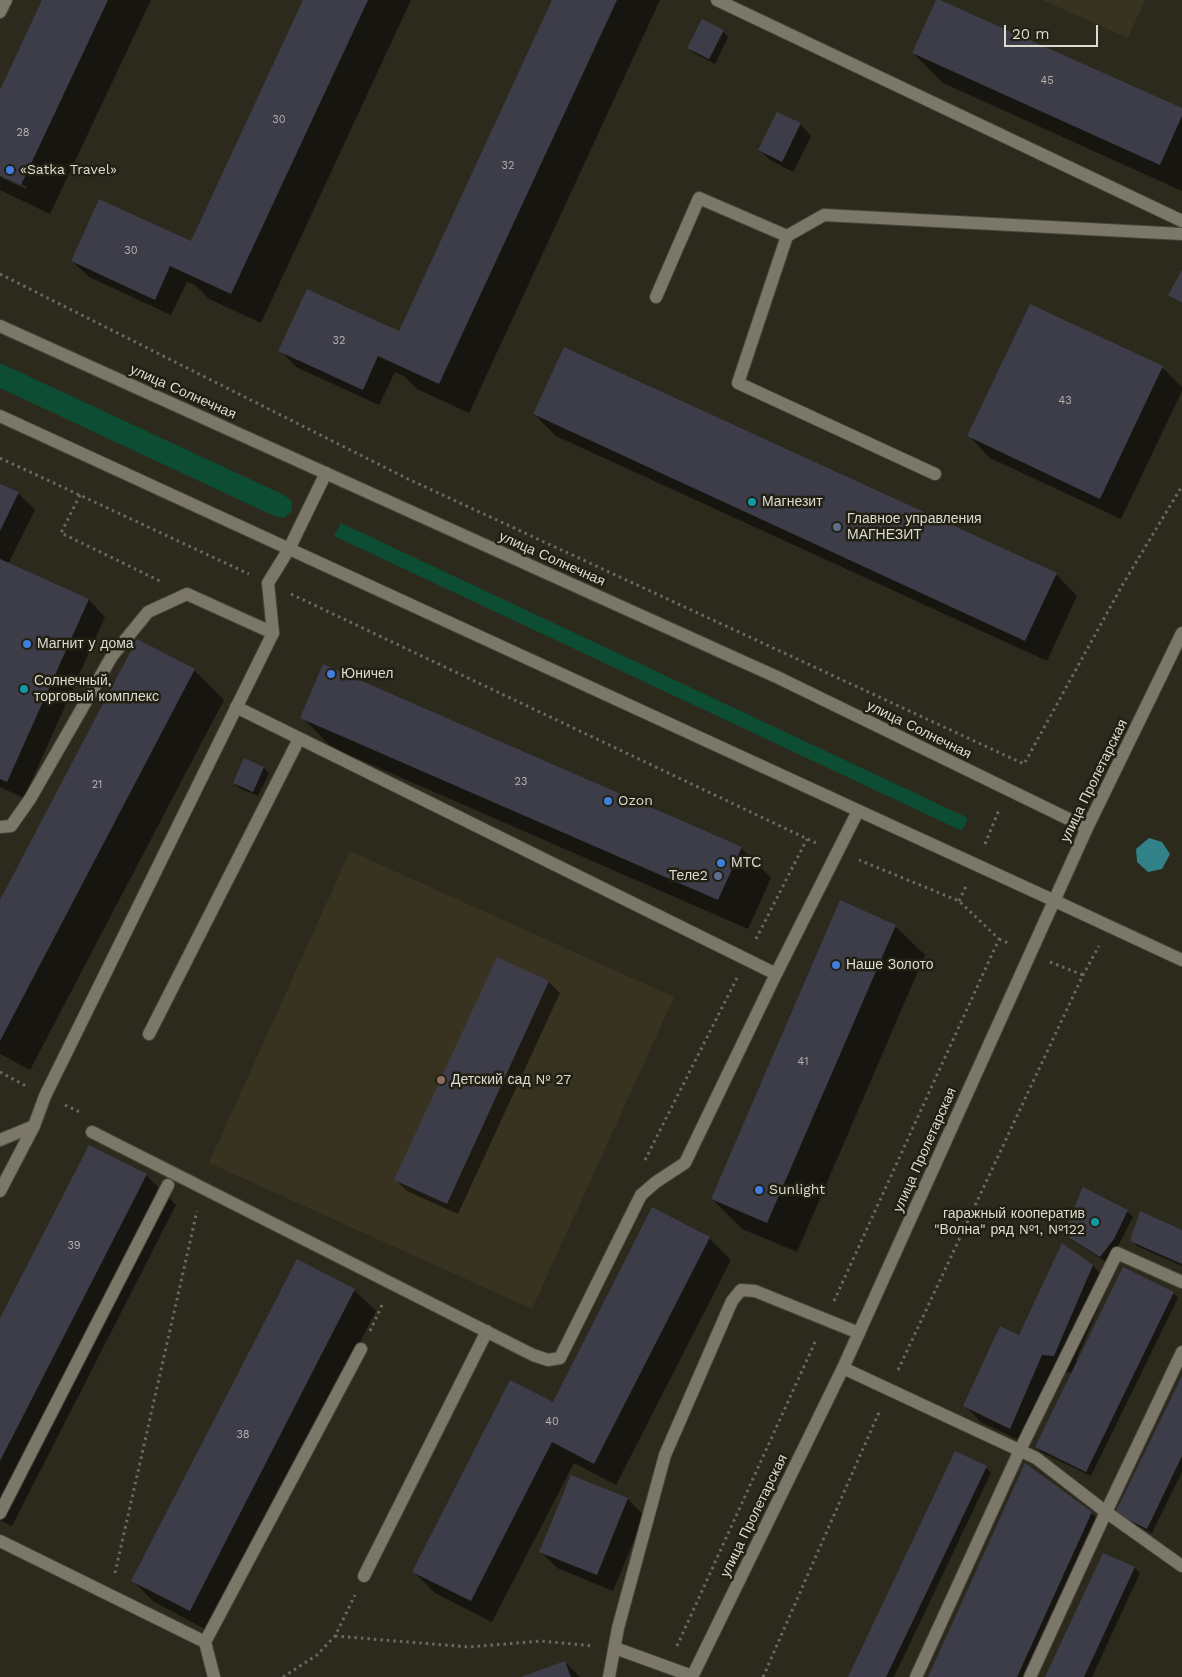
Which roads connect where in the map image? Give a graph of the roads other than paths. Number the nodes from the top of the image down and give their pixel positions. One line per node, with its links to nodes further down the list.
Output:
1 (6, 0): 3 (main road)
2 (717, 0): 4 (main road)
3 (0, 12)
4 (1180, 216)
5 (1182, 234): 6 (main road)
6 (788, 236): 7 (main road); 11 (main road)
7 (656, 298)
8 (0, 326): 10 (main road, улица Солнечная)
9 (0, 416): 12 (main road)
10 (326, 473): 12 (main road); 19 (main road, улица Солнечная)
11 (935, 474)
12 (289, 549): 13 (main road); 17 (main road)
13 (273, 633): 15 (main road); 18 (main road)
14 (1182, 633): 19 (main road, улица Пролетарская)
15 (236, 707): 16 (main road); 24 (main road)
16 (299, 739): 22 (main road); 23 (main road)
17 (858, 810): 20 (main road); 22 (main road)
18 (0, 827)
19 (1088, 828): 20 (main road, улица Пролетарская)
20 (1055, 901): 21 (main road); 31 (main road, улица Пролетарская)
21 (1182, 960)
22 (776, 974): 30 (main road)
23 (149, 1034)
24 (34, 1126): 26 (main road); 28 (main road)
25 (92, 1132): 30 (main road)
26 (0, 1140)
27 (168, 1186): 37 (main road)
28 (0, 1191)
29 (1182, 1282): 35 (main road)
30 (487, 1331): 40 (main road)
31 (859, 1333): 34 (main road, улица Пролетарская); 42 (main road)
32 (361, 1350): 41 (main road)
33 (1182, 1352): 36 (main road)
34 (843, 1368): 35 (main road); 43 (main road, улица Пролетарская)
35 (1020, 1450): 36 (main road); 46 (main road)
36 (1106, 1512): 39 (main road); 47 (main road)
37 (0, 1513)
38 (0, 1541): 41 (main road)
39 (1182, 1566)
40 (364, 1576)
41 (205, 1642): 44 (main road)
42 (615, 1648): 43 (main road); 45 (main road)
43 (692, 1676)
44 (214, 1677)
45 (609, 1677)
46 (916, 1677)
47 (1030, 1677)

